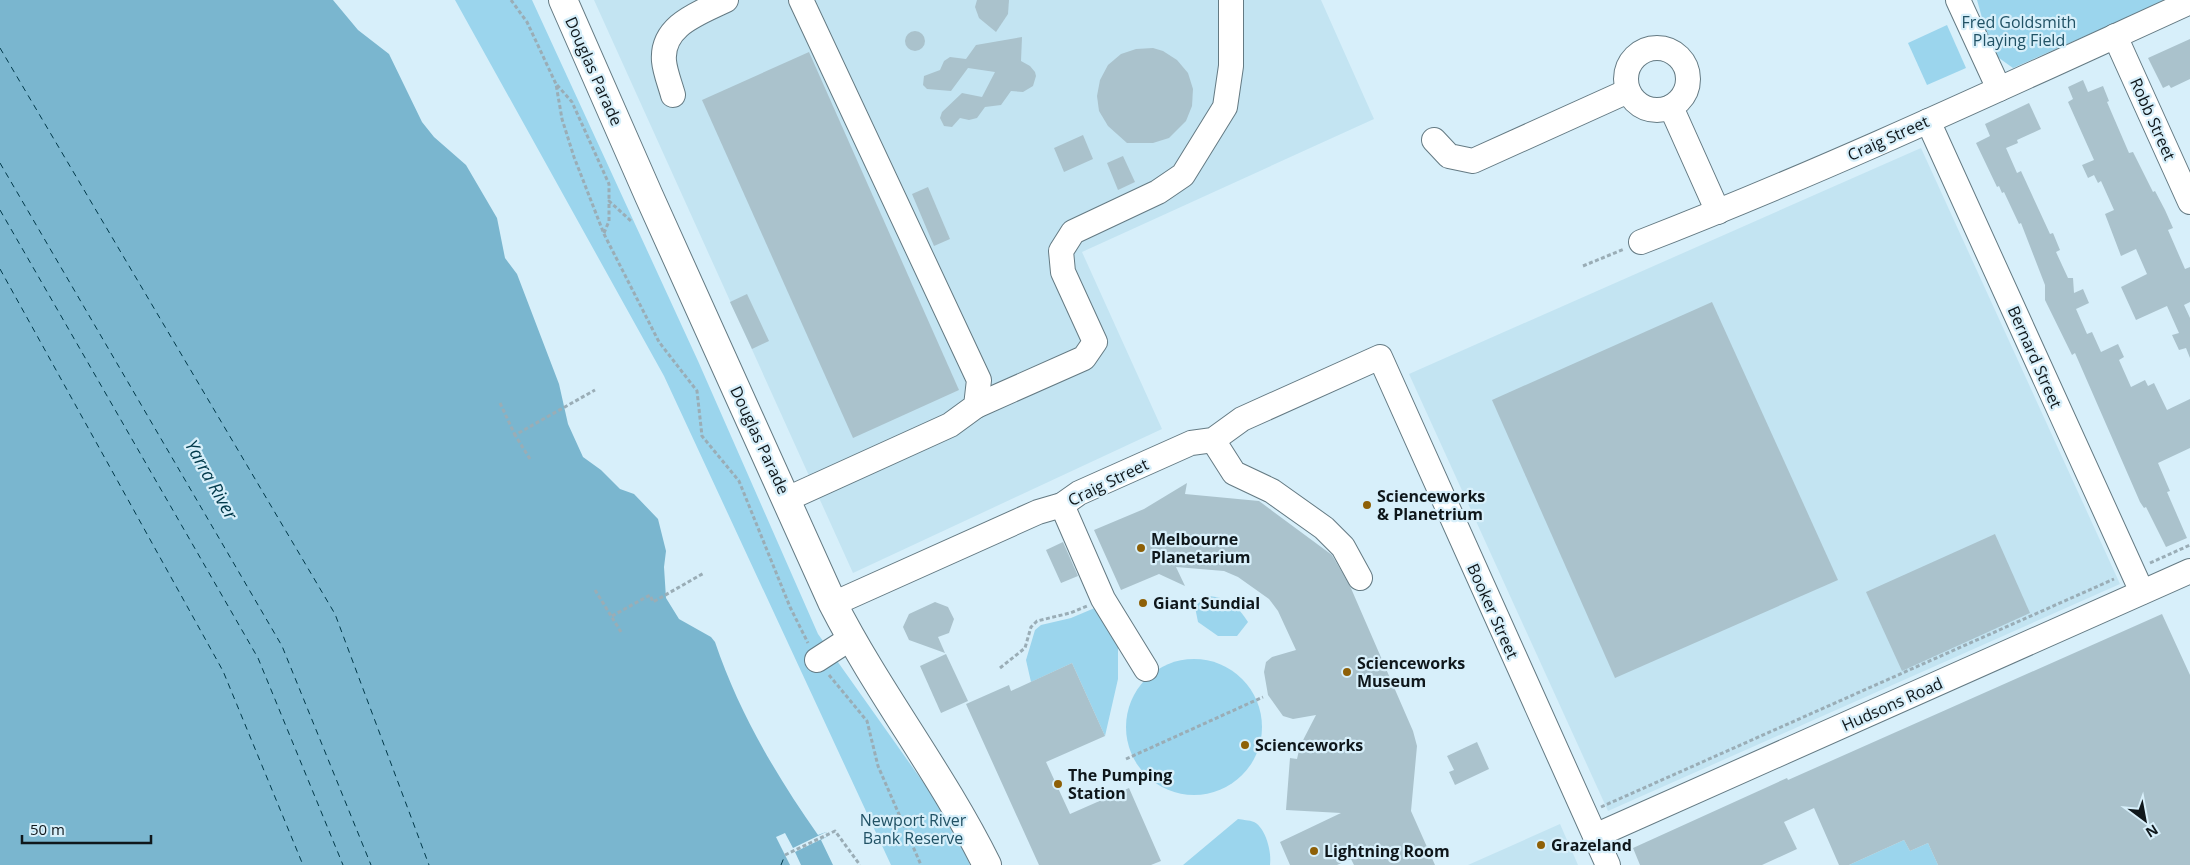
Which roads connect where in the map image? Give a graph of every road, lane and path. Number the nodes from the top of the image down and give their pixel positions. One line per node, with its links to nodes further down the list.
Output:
1 (511, 0): 9 (path)
2 (563, 0): 30 (main road, Douglas Parade)
3 (726, 0): 12 (street)
4 (801, 0): 26 (street)
5 (1231, 0): 26 (street)
6 (1958, 0): 10 (street)
7 (2190, 2): 8 (street, Craig Street)
8 (2115, 36): 10 (street, Craig Street); 17 (street, Robb Street)
9 (556, 84): 16 (path); 20 (path)
10 (1998, 89): 14 (street, Craig Street)
11 (1628, 91): 13 (street); 13 (street); 15 (street)
12 (673, 95)
13 (1671, 107): 18 (street)
14 (1928, 121): 18 (street, Craig Street); 33 (street, Bernard Street)
15 (1434, 140)
16 (609, 201): 19 (path); 20 (path)
17 (2190, 202)
18 (1718, 212): 21 (street, Craig Street)
19 (631, 221)
20 (604, 234): 44 (path)
21 (1641, 242): 22 (path)
22 (1583, 266)
23 (1380, 357): 28 (street, Craig Street); 49 (street, Booker Street)
24 (595, 390): 27 (path)
25 (500, 403): 27 (path)
26 (976, 406): 30 (street)
27 (515, 435): 29 (path)
28 (1213, 440): 31 (street, Craig Street); 36 (street)
29 (530, 459)
30 (787, 499): 40 (main road, Douglas Parade)
31 (1062, 505): 39 (street); 40 (street, Craig Street)
32 (2190, 545): 33 (path)
33 (2132, 571): 38 (street, Bernard Street); 49 (path)
34 (2190, 571): 38 (street, Hudsons Road)
35 (704, 572): 41 (path)
36 (1360, 578)
37 (595, 590): 41 (path)
38 (2142, 592): 50 (street, Hudsons Road)
39 (1103, 599): 45 (path); 46 (street)
40 (833, 604): 43 (main road, Douglas Parade)
41 (612, 616): 42 (path)
42 (622, 632)
43 (851, 638): 44 (street); 54 (main road, Douglas Parade)
44 (817, 660): 53 (path)
45 (1000, 668)
46 (1146, 669)
47 (1263, 697): 48 (path)
48 (1126, 759)
49 (1585, 814): 50 (street, Booker Street)
50 (1595, 836): 55 (street, Booker Street)
51 (784, 855): 52 (path)
52 (860, 865)
53 (921, 865)
54 (987, 865)
55 (1608, 865)

